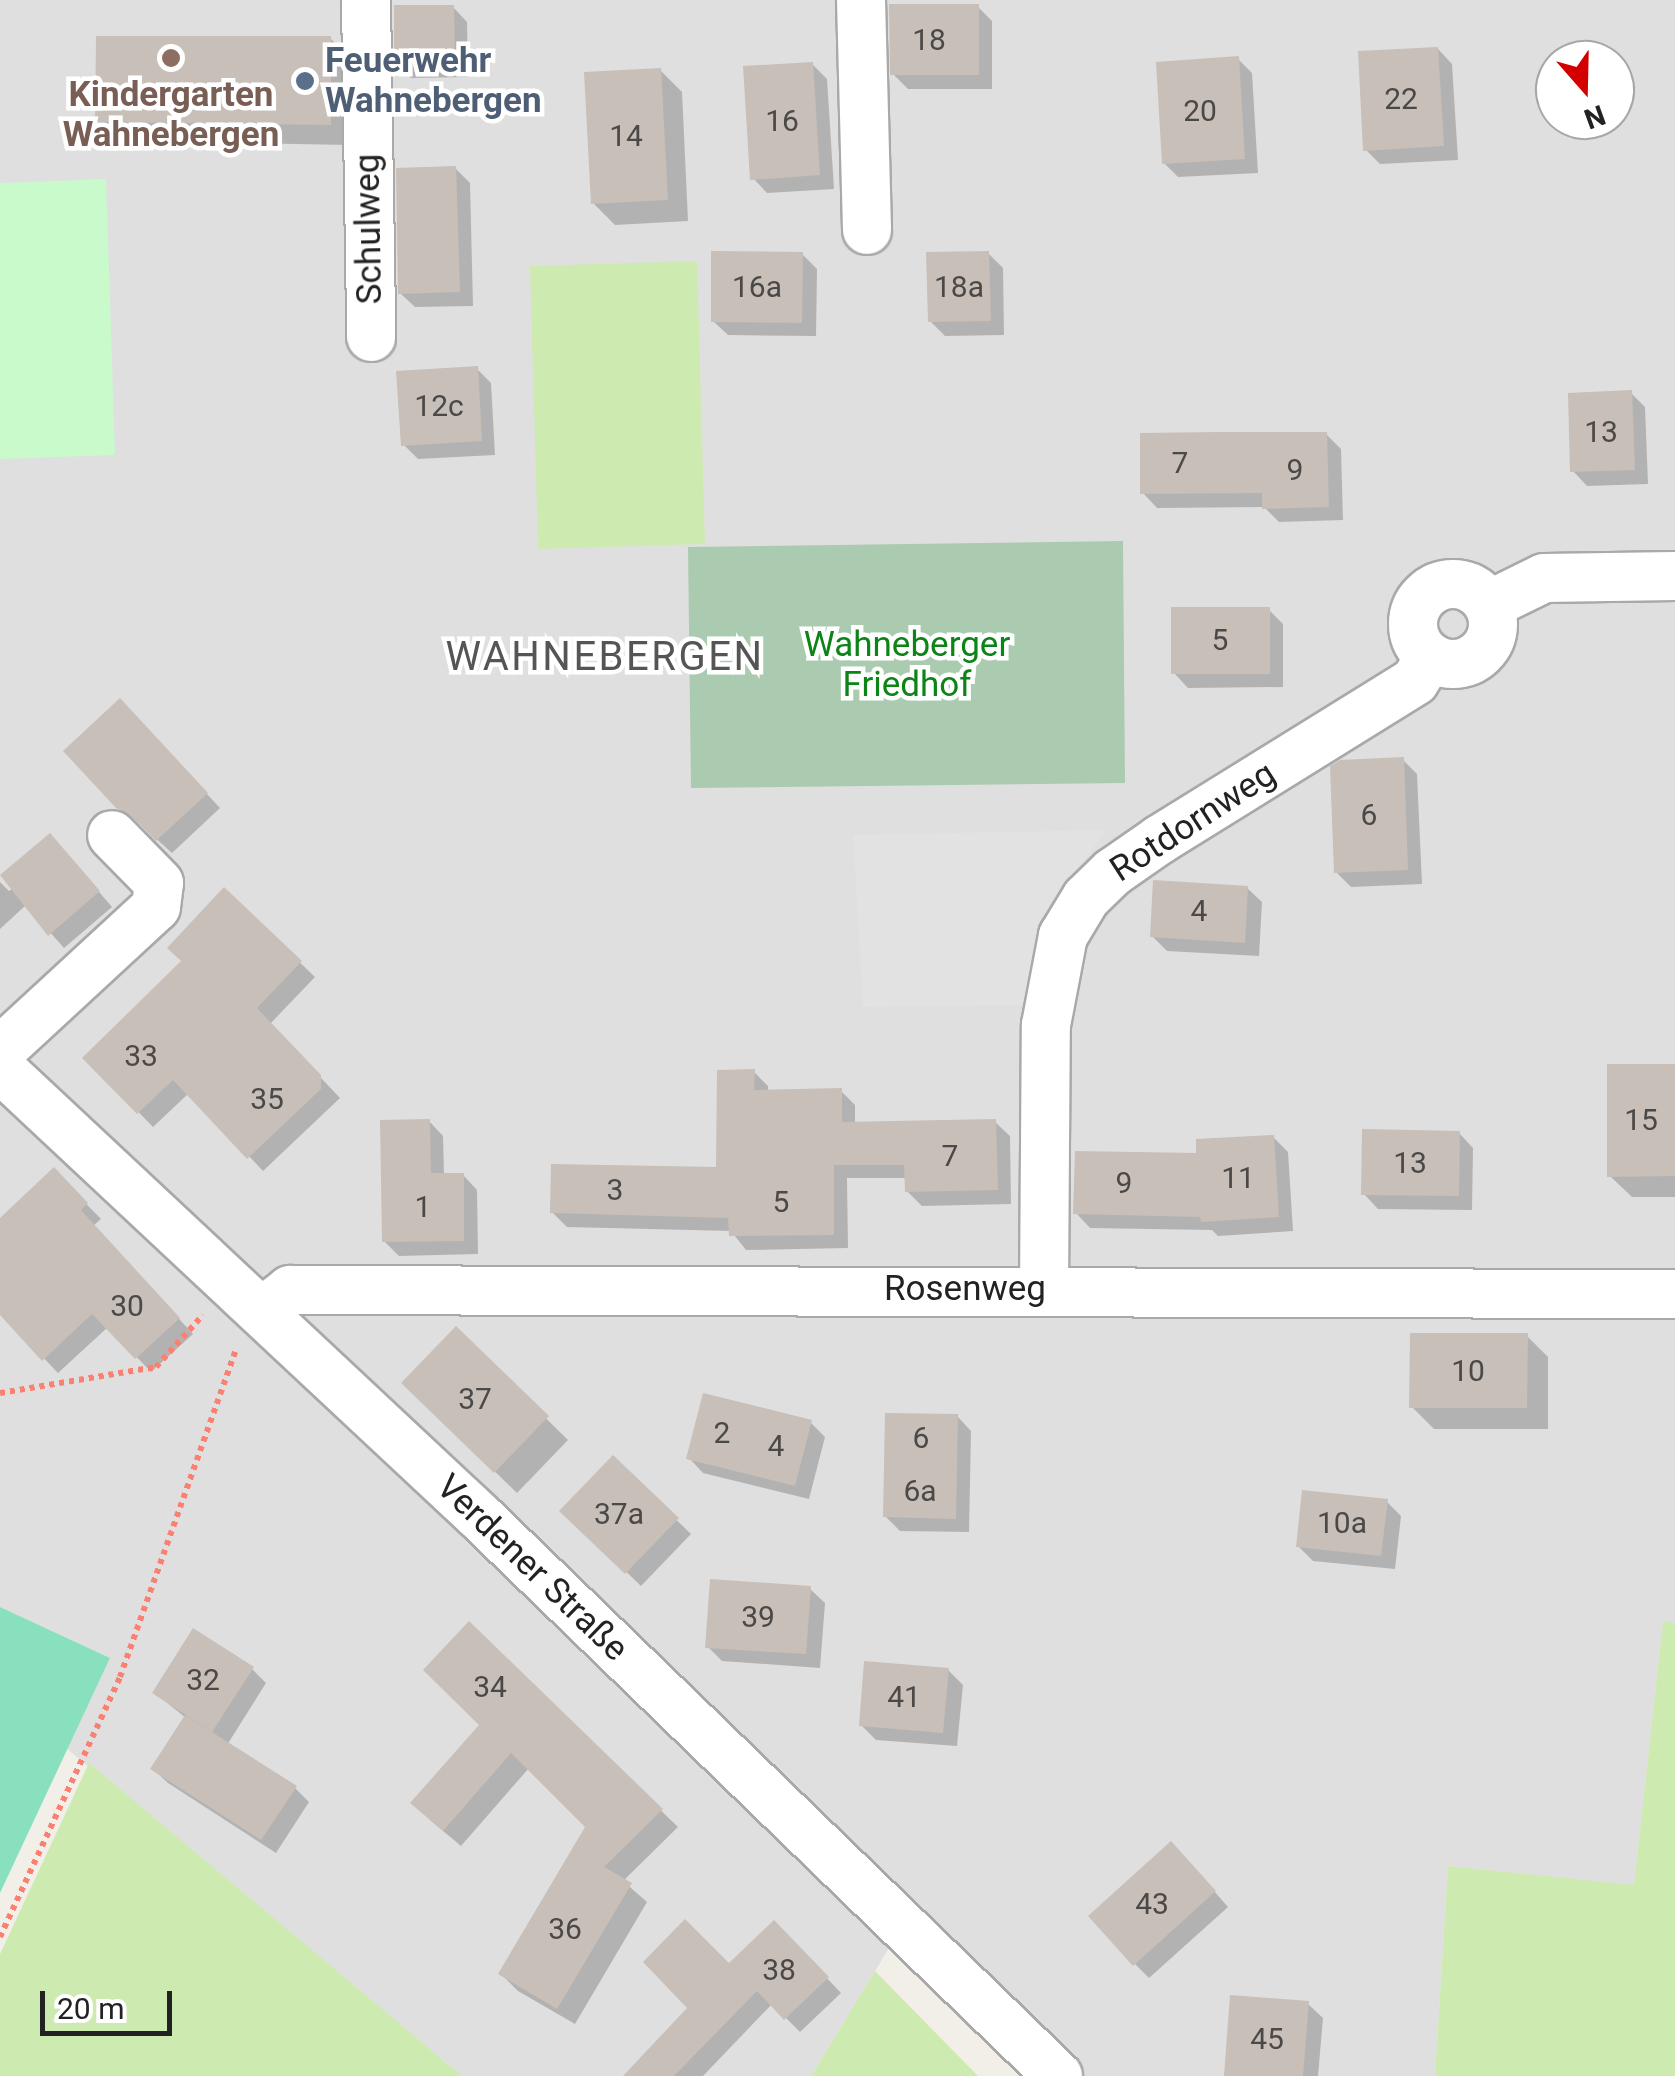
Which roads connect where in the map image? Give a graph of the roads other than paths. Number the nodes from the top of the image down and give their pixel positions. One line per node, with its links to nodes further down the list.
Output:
1 (366, 0): 4 (street, Schulweg)
2 (861, 0): 3 (street)
3 (867, 230)
4 (371, 337)
5 (1675, 576): 9 (street, Rotdornweg)
6 (112, 835): 7 (street)
7 (0, 1051)
8 (0, 1068): 11 (street, Verdener Straße)
9 (1044, 1289): 10 (street, Rosenweg); 11 (street, Rosenweg)
10 (1675, 1294)
11 (262, 1312): 12 (street, Verdener Straße)
12 (1058, 2076)

